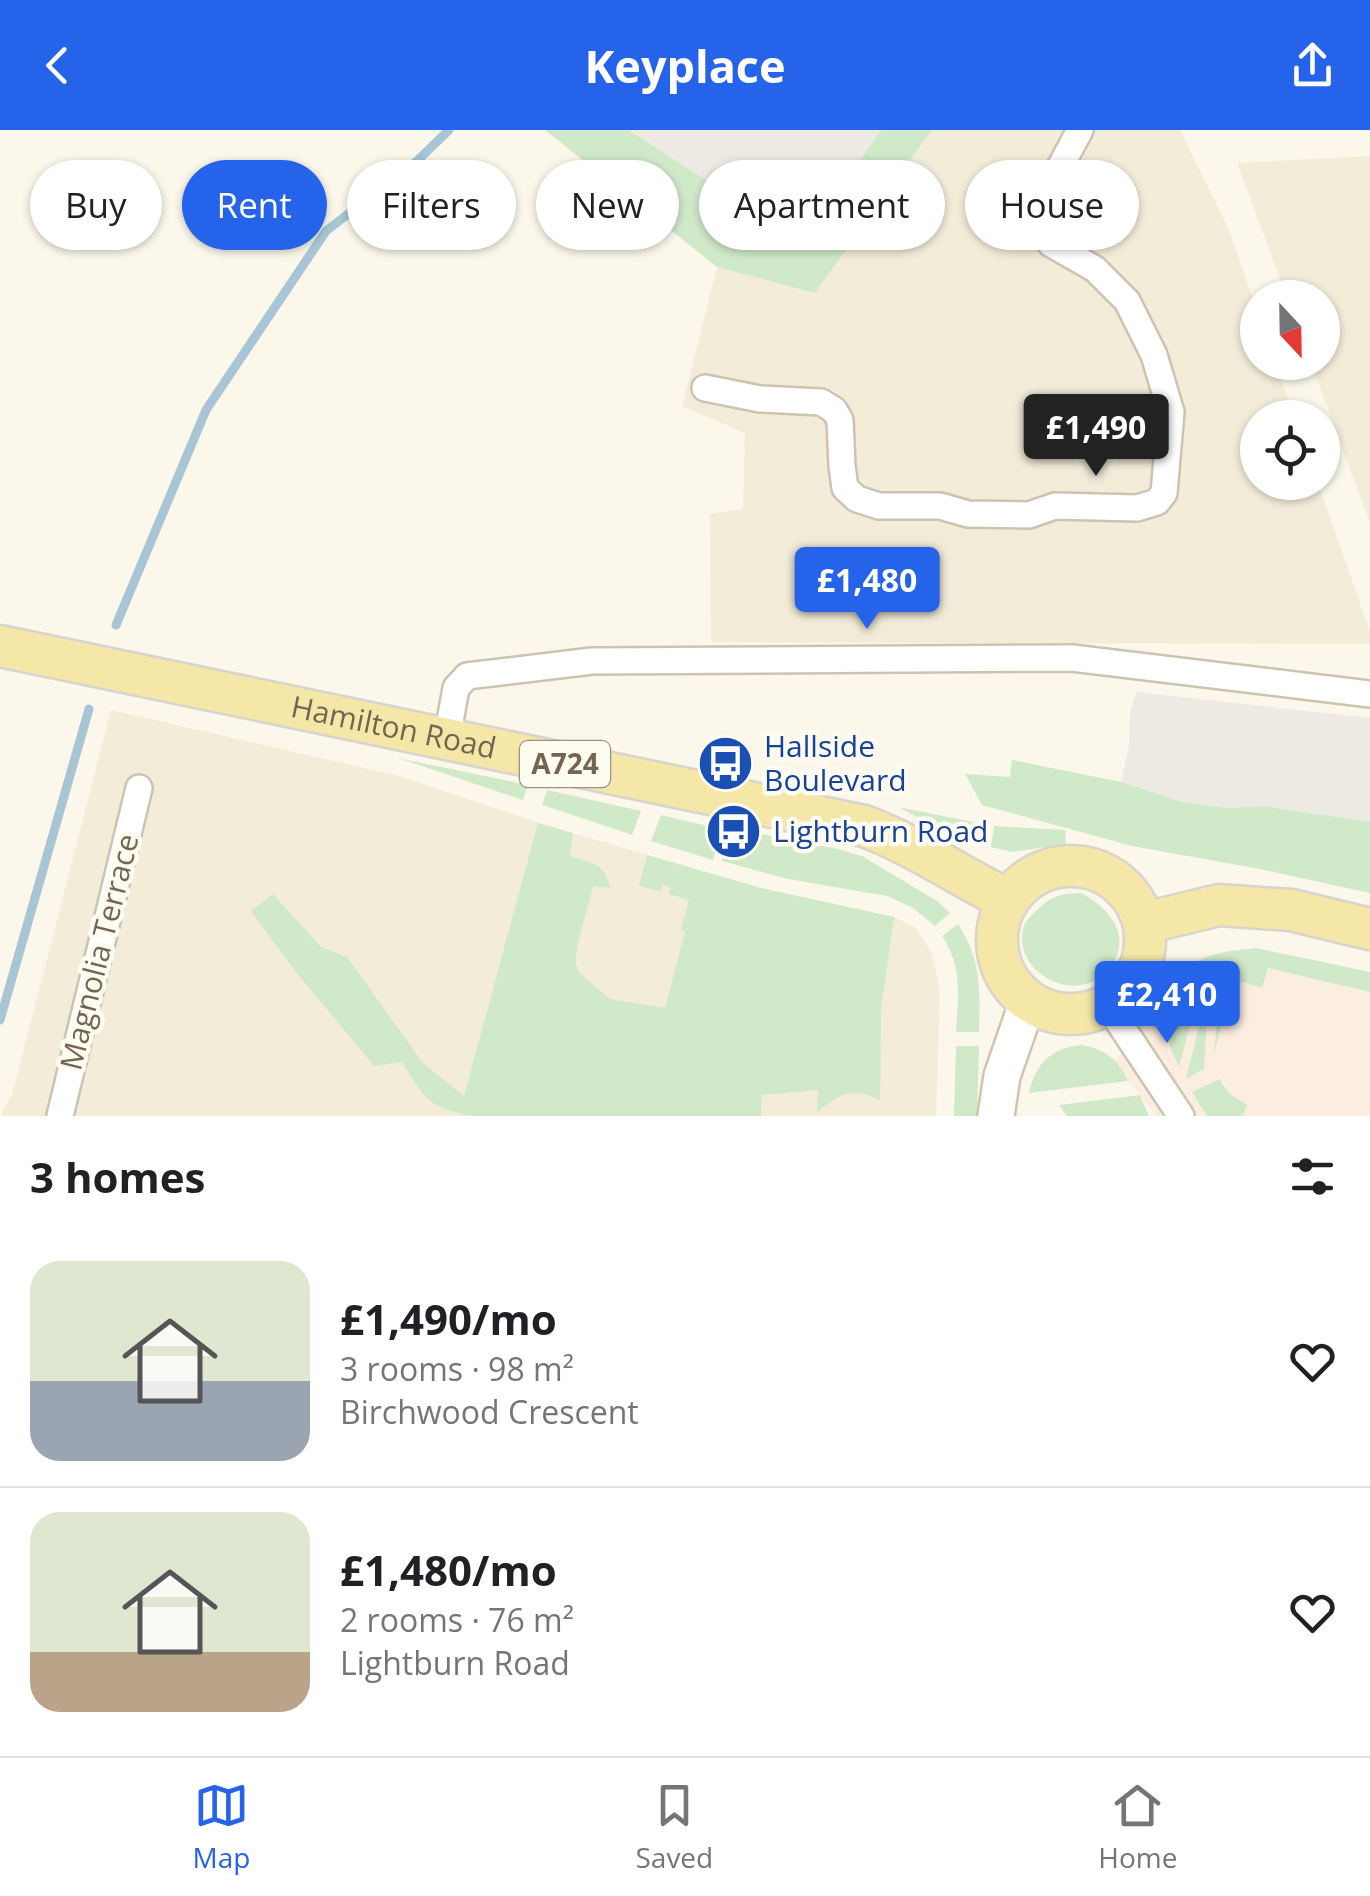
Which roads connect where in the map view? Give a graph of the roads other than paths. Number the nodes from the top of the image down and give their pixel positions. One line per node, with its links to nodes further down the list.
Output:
1 (1080, 130): 2 (street)
2 (705, 388)
3 (0, 646): 5 (main road, Hamilton Road / A724)
4 (1370, 694): 5 (street)
5 (447, 738): 7 (main road, Hamilton Road / A724)
6 (140, 788): 12 (street, Magnolia Terrace)
7 (1008, 900): 8 (main road); 10 (main road)
8 (1144, 922): 9 (main road); 11 (main road)
9 (1370, 929)
10 (1028, 1001): 11 (main road); 13 (street)
11 (1108, 1006): 14 (street)
12 (60, 1116)
13 (996, 1116)
14 (1181, 1116)

